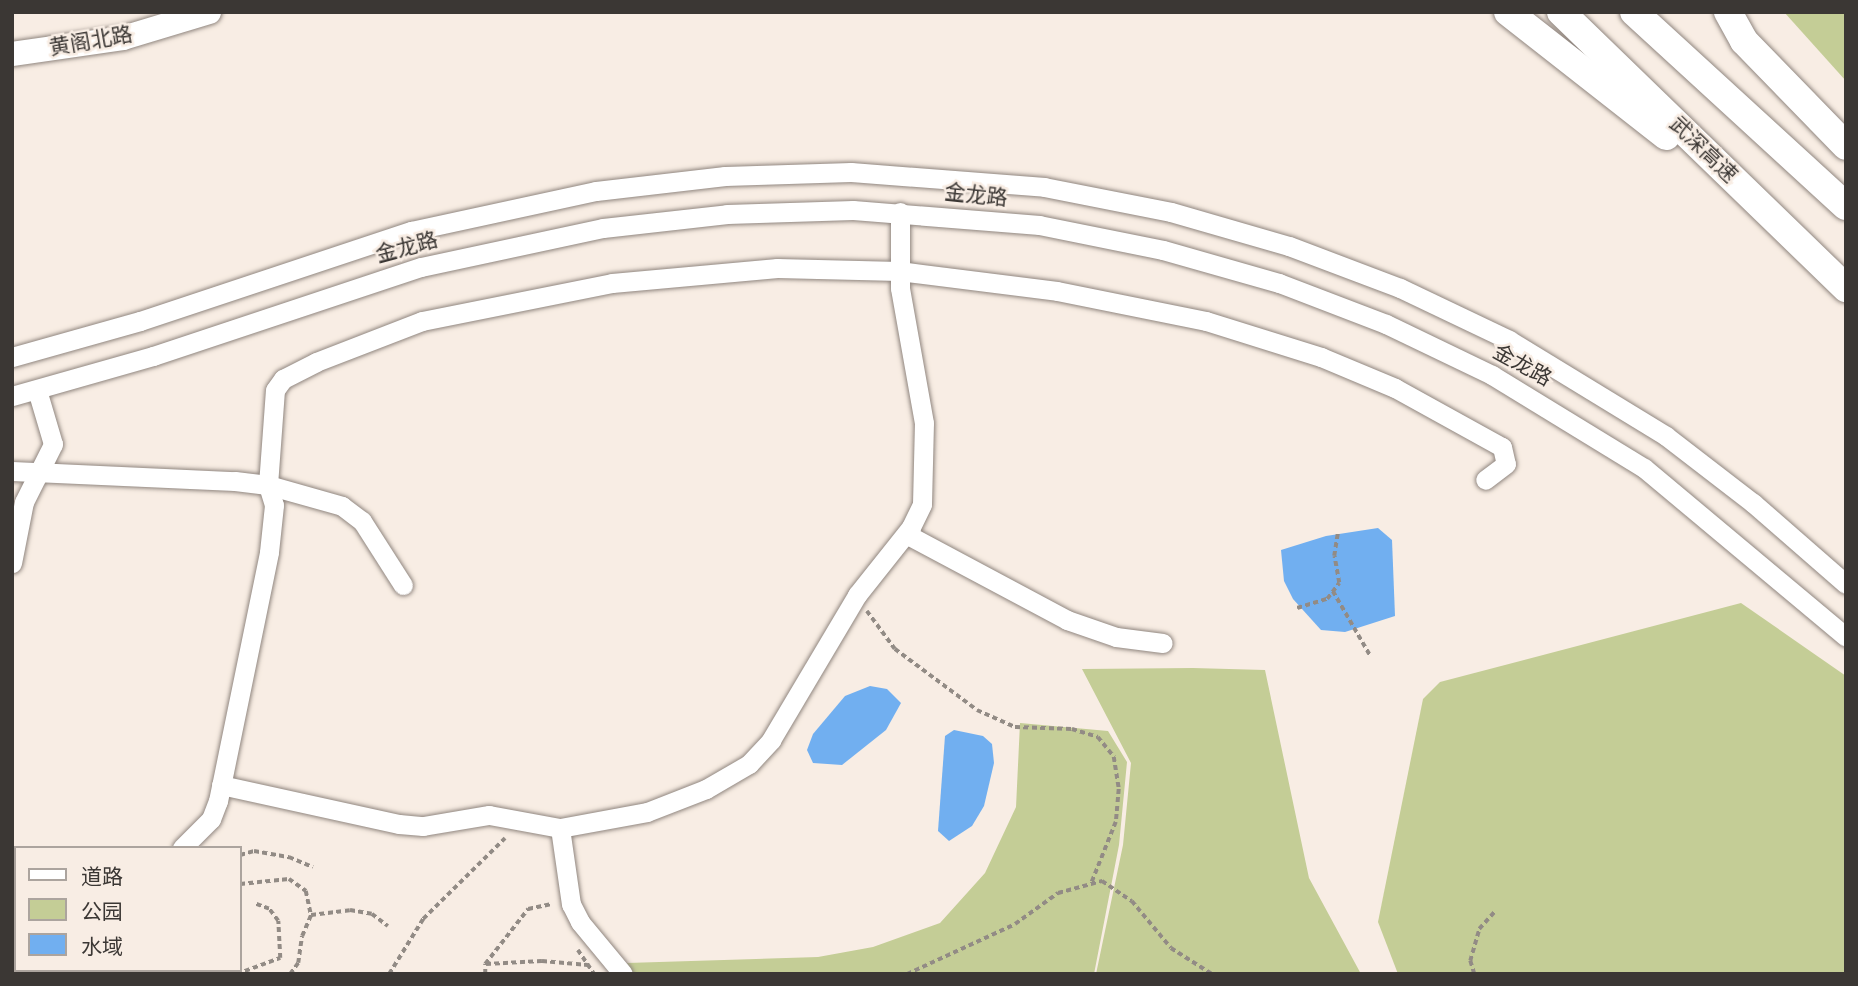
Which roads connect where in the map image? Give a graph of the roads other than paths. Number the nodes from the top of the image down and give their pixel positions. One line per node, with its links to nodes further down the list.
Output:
1 (209, 12): 6 (main road, 黄阁北路)
2 (1508, 12): 10 (highway)
3 (1560, 12): 10 (highway, 武深高速)
4 (1634, 12): 8 (highway)
5 (1728, 12): 7 (highway)
6 (12, 54)
7 (1846, 146)
8 (1846, 206)
9 (900, 212): 11 (street); 14 (street, 金龙路); 24 (street, 金龙路)
10 (1781, 225): 12 (highway, 武深高速)
11 (899, 271): 18 (street); 19 (street); 20 (street)
12 (1846, 288)
13 (12, 357): 22 (street, 金龙路)
14 (37, 390): 15 (street, 金龙路); 17 (street)
15 (12, 396)
16 (12, 471): 17 (street)
17 (39, 472): 19 (street); 21 (street)
18 (1485, 480)
19 (268, 485): 23 (street); 26 (street)
20 (906, 534): 25 (street); 27 (street)
21 (12, 563)
22 (1846, 584)
23 (403, 585)
24 (1846, 637)
25 (1163, 643)
26 (221, 785): 27 (street); 28 (street)
27 (560, 828): 29 (street)
28 (184, 846)
29 (624, 974)

